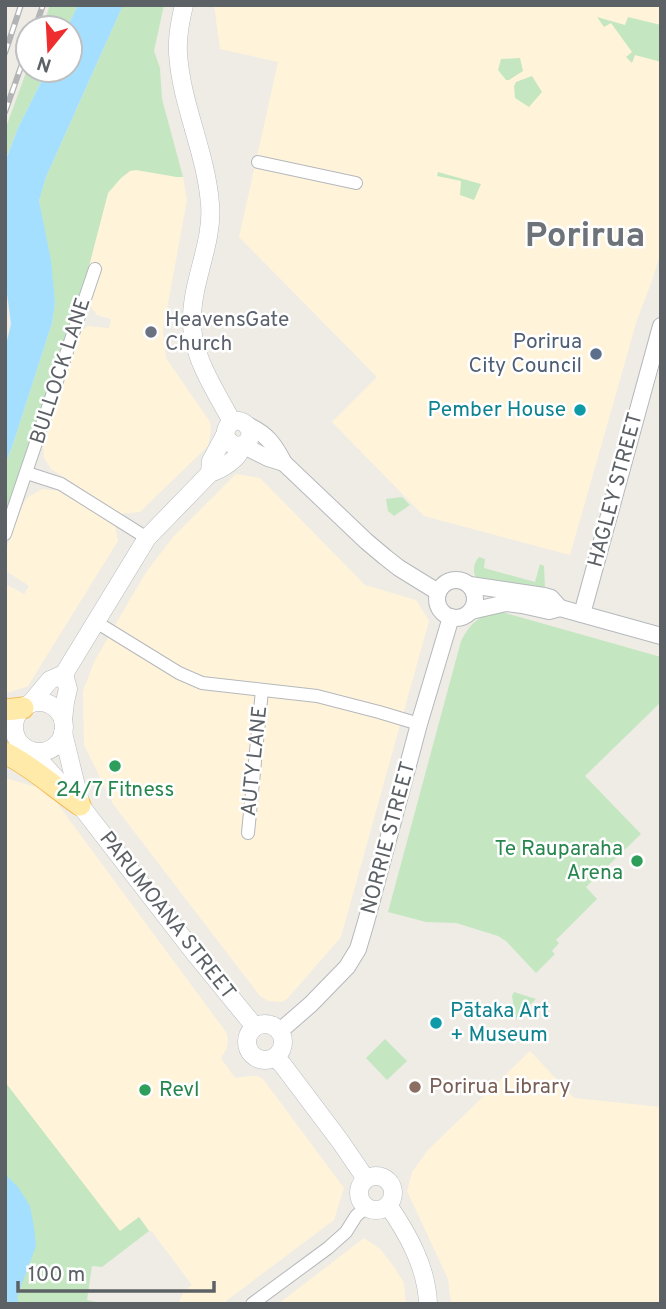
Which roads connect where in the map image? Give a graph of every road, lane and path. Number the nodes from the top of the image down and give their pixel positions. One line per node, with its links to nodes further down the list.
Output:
1 (184, 5): 6 (main road)
2 (258, 162): 3 (street)
3 (356, 183)
4 (96, 269): 9 (street, BULLOCK LANE)
5 (661, 326): 17 (street, HAGLEY STREET)
6 (235, 428): 7 (main road); 8 (street); 10 (main road)
7 (242, 445): 8 (street); 10 (main road)
8 (284, 463): 14 (street)
9 (27, 473): 11 (street, BULLOCK LANE); 12 (street, BULLOCK LANE)
10 (210, 474): 12 (main road)
11 (5, 534)
12 (147, 538): 19 (main road)
13 (470, 585): 14 (street); 15 (street); 16 (street)
14 (438, 592): 18 (street)
15 (560, 608): 16 (street); 17 (street)
16 (471, 611): 18 (street)
17 (582, 614): 20 (street)
18 (451, 617): 24 (street, NORRIE STREET)
19 (96, 622): 21 (main road); 22 (street)
20 (661, 636)
21 (64, 674): 23 (main road); 25 (main road, PARUMOANA STREET)
22 (261, 690): 24 (street); 28 (street, AUTY LANE)
23 (20, 708): 25 (main road); 26 (main road)
24 (419, 724): 30 (street, NORRIE STREET)
25 (63, 727): 26 (main road); 27 (main road, PARUMOANA STREET)
26 (16, 749): 27 (main road)
27 (80, 805): 29 (main road, PARUMOANA STREET)
28 (248, 833)
29 (255, 1027): 30 (main road); 31 (main road)
30 (280, 1031): 31 (main road)
31 (275, 1058): 32 (main road)
32 (366, 1179): 33 (main road); 34 (main road)
33 (388, 1205): 34 (main road); 36 (main road)
34 (366, 1207): 35 (street)
35 (252, 1304)
36 (428, 1304)

